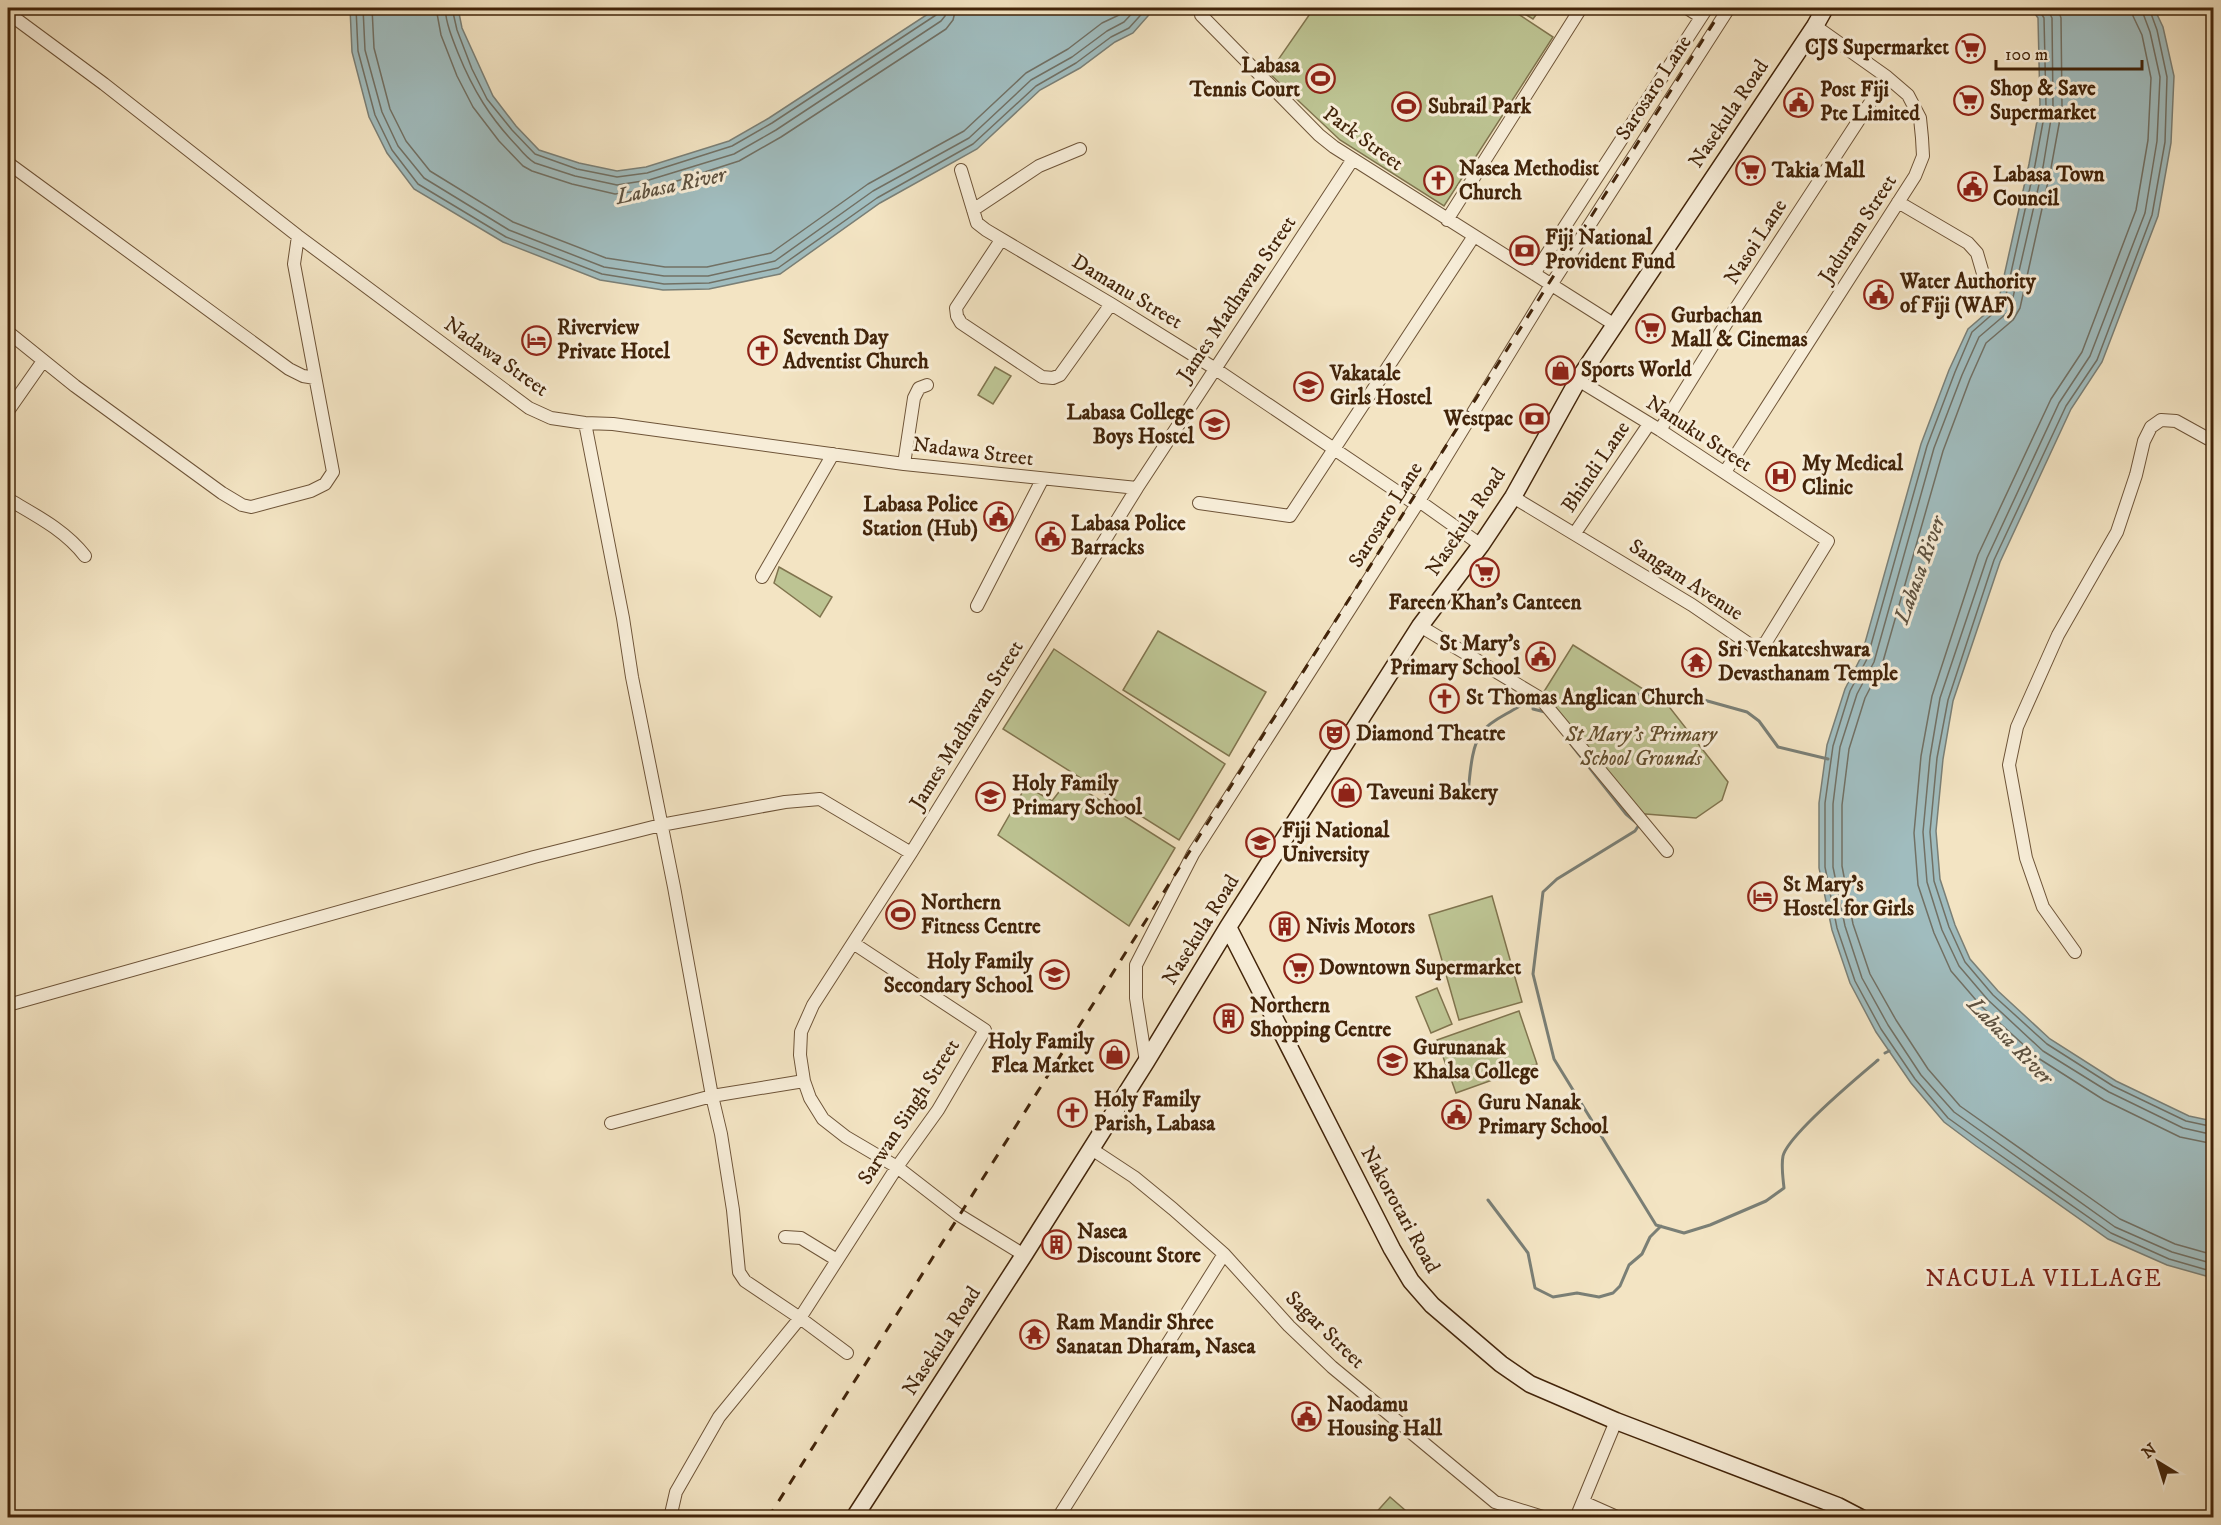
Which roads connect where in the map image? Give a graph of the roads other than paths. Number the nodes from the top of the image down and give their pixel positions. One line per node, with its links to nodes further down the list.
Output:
1 (1581, 8): 16 (street)
2 (1687, 8): 6 (street)
3 (1729, 8): 22 (street, Sarosaro Lane)
4 (1825, 8): 8 (main road, Nasekula Road)
5 (8, 12): 17 (street, Nadawa Street)
6 (1704, 12): 20 (street)
7 (1201, 15): 11 (street, Park Street)
8 (1815, 26): 9 (street, Jaduram Street); 24 (main road, Nasekula Road)
9 (1887, 77): 14 (street, Jaduram Street); 33 (street, Nasoi Lane)
10 (1080, 149): 15 (street)
11 (1353, 159): 16 (street, Park Street); 27 (street, James Madhavan Street)
12 (8, 164): 28 (street)
13 (961, 170): 15 (street, Damanu Street)
14 (1898, 202): 21 (street); 38 (street, Jaduram Street)
15 (973, 210): 19 (street, Damanu Street)
16 (1447, 220): 18 (street, Park Street)
17 (298, 236): 28 (street); 32 (street, Nadawa Street)
18 (1474, 236): 20 (street, Park Street); 35 (street)
19 (1001, 240): 23 (street, Damanu Street); 23 (street)
20 (1534, 274): 22 (street, Park Street)
21 (1984, 277)
22 (1551, 285): 24 (street, Park Street); 43 (street, Sarosaro Lane)
23 (1111, 304): 27 (street, Damanu Street)
24 (1615, 325): 29 (main road, Nasekula Road)
25 (8, 332): 26 (street)
26 (43, 361): 28 (street); 31 (street)
27 (1214, 368): 35 (street, Damanu Street); 40 (street, James Madhavan Street)
28 (315, 378)
29 (1578, 380): 33 (street, Nanuku Street); 41 (main road, Nasekula Road)
30 (927, 385): 37 (street)
31 (8, 411)
32 (585, 423): 36 (street, Nadawa Street); 52 (street)
33 (1654, 427): 38 (street, Nanuku Street); 45 (street, Bhindi Lane)
34 (2214, 442): 57 (street)
35 (1334, 450): 43 (street, Damanu Street); 44 (street)
36 (833, 454): 37 (street, Nadawa Street); 49 (street)
37 (904, 464): 39 (street, Nadawa Street)
38 (1725, 472): 46 (street, Nanuku Street)
39 (1042, 480): 40 (street, Nadawa Street); 50 (street)
40 (1137, 488): 54 (street, James Madhavan Street)
41 (1513, 497): 45 (street, Sangam Avenue); 47 (main road, Nasekula Road)
42 (8, 499): 48 (street)
43 (1419, 501): 47 (street, Damanu Street); 59 (street, Sarosaro Lane)
44 (1199, 503)
45 (1575, 533): 46 (street, Sangam Avenue)
46 (1828, 541)
47 (1481, 545): 51 (main road, Nasekula Road)
48 (85, 556)
49 (762, 577)
50 (977, 606)
51 (1420, 626): 53 (street); 55 (main road, Nasekula Road)
52 (662, 825): 54 (street); 58 (street); 61 (street)
53 (1667, 851)
54 (911, 853): 56 (street, James Madhavan Street)
55 (1228, 927): 59 (main road, Nasekula Road); 71 (main road, Nakorotari Road)
56 (853, 943): 60 (street, James Madhavan Street); 64 (street, Sarwan Singh Street)
57 (2076, 952)
58 (8, 1005)
59 (1146, 1062): 63 (main road, Nasekula Road)
60 (804, 1081): 61 (street); 64 (street, James Madhavan Street)
61 (712, 1096): 62 (street); 69 (street)
62 (611, 1123)
63 (1090, 1149): 66 (street, Sagar Street); 67 (main road, Nasekula Road)
64 (897, 1167): 67 (street, James Madhavan Street); 68 (street, Sarwan Singh Street)
65 (785, 1238): 68 (street)
66 (1224, 1254): 75 (street); 76 (street, Sagar Street)
67 (1024, 1255): 74 (main road, Nasekula Road)
68 (837, 1260): 69 (street, Sarwan Singh Street)
69 (801, 1318): 70 (street); 73 (street, Sarwan Singh Street)
70 (847, 1353)
71 (1616, 1421): 72 (street); 79 (main road, Nakorotari Road)
72 (1583, 1502): 77 (street); 78 (street)
73 (670, 1518)
74 (854, 1518)
75 (1058, 1518)
76 (1546, 1518)
77 (1576, 1518)
78 (1619, 1518)
79 (1861, 1518)

